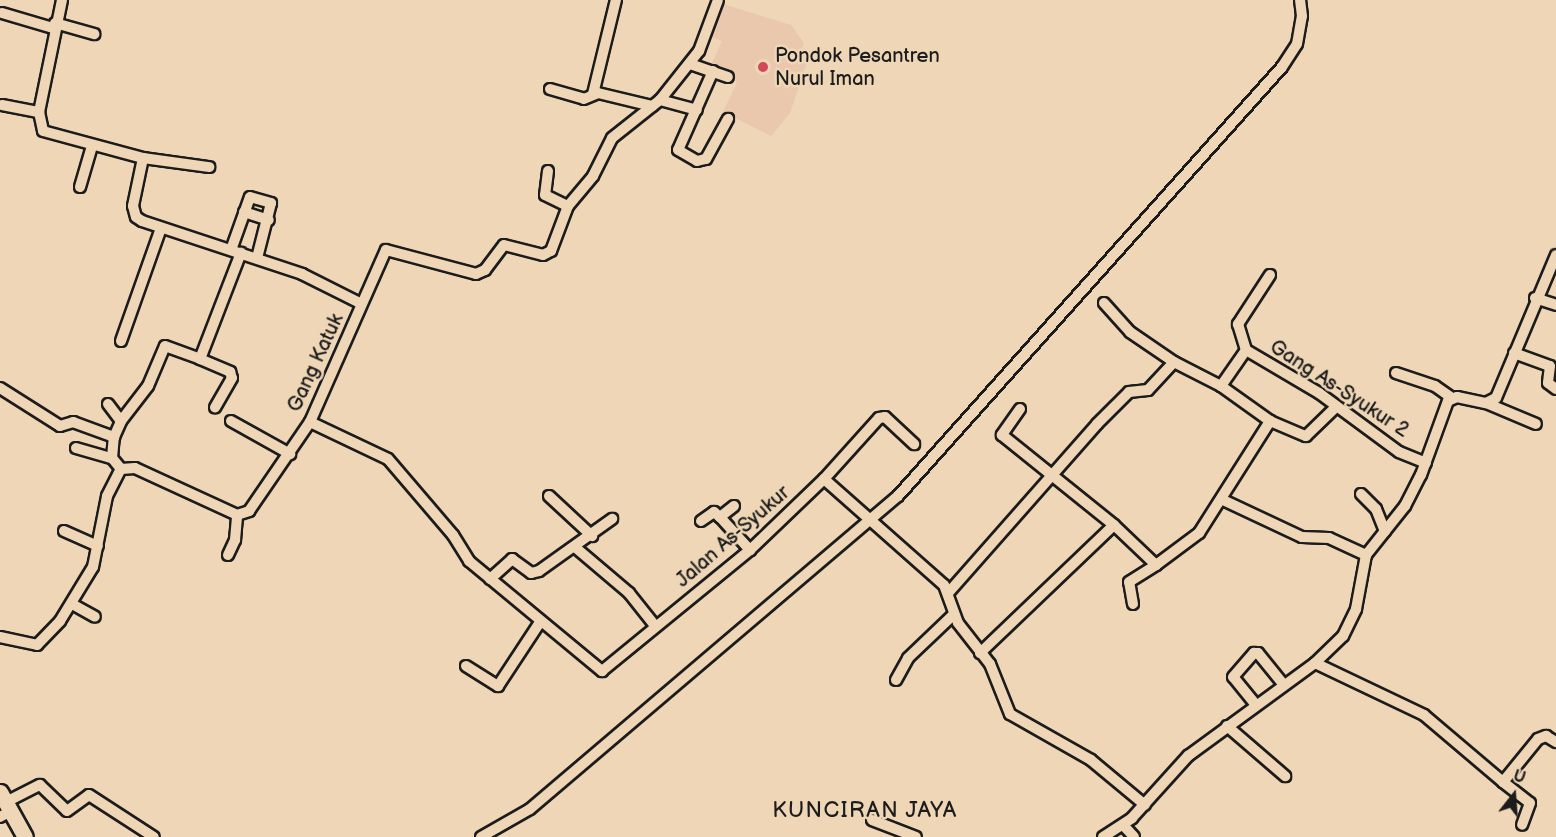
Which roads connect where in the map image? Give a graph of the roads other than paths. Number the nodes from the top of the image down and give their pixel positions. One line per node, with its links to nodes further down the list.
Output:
1 (62, 0): 6 (street)
2 (616, 0): 12 (street)
3 (718, 0): 8 (street)
4 (1300, 0): 72 (street)
5 (2, 13): 6 (street)
6 (54, 26): 7 (street); 16 (street)
7 (94, 34)
8 (690, 64): 9 (street); 13 (street)
9 (712, 71): 10 (street); 15 (street)
10 (728, 77)
11 (550, 89): 12 (street)
12 (593, 94): 13 (street)
13 (656, 103): 15 (street); 23 (street)
14 (2, 105): 16 (street)
15 (697, 110): 17 (street)
16 (39, 112): 18 (street)
17 (728, 119)
18 (92, 146): 19 (street); 22 (street)
19 (143, 158): 20 (street); 26 (street, Gang Katuk)
20 (209, 167)
21 (549, 171): 23 (street)
22 (80, 186)
23 (568, 206): 33 (street)
24 (244, 212): 25 (street); 25 (street); 27 (street)
25 (269, 220): 29 (street)
26 (161, 228): 27 (street, Gang Katuk); 36 (street)
27 (236, 251): 29 (street, Gang Katuk); 39 (street)
28 (1556, 255): 31 (street)
29 (257, 258): 33 (street, Gang Katuk)
30 (1270, 275): 37 (street, Gang As-Syukur 2)
31 (1551, 275): 32 (street)
32 (1535, 298): 35 (street); 38 (street)
33 (360, 303): 54 (street, Gang Katuk)
34 (1104, 303): 40 (street)
35 (1556, 305)
36 (121, 341)
37 (1246, 350): 42 (street); 49 (street, Gang As-Syukur 2)
38 (1514, 353): 44 (street); 46 (street)
39 (200, 359): 48 (street); 52 (street)
40 (1174, 362): 42 (street); 63 (street)
41 (1396, 373): 45 (street)
42 (1221, 386): 53 (street)
43 (0, 388): 56 (street)
44 (1556, 389)
45 (1452, 398): 46 (street); 61 (street)
46 (1486, 403): 55 (street)
47 (108, 404): 52 (street)
48 (215, 408)
49 (1335, 408): 53 (street); 61 (street, Gang As-Syukur 2)
50 (1020, 409): 63 (street)
51 (231, 420): 59 (street)
52 (121, 421): 56 (street)
53 (1270, 421): 67 (street)
54 (309, 422): 59 (street, Gang Katuk); 84 (street, Jalan As-Syukur)
55 (1536, 424)
56 (114, 437): 60 (street)
57 (914, 444): 64 (street, Jalan As-Syukur)
58 (76, 448): 60 (street)
59 (290, 454): 69 (street, Gang Katuk)
60 (112, 459): 62 (street)
61 (1426, 463): 76 (street)
62 (121, 469): 69 (street); 78 (street)
63 (1050, 474): 74 (street); 85 (street)
64 (824, 479): 72 (street); 80 (street, Jalan As-Syukur)
65 (1361, 494): 76 (street)
66 (549, 496): 77 (street)
67 (1223, 500): 82 (street); 83 (street)
68 (734, 506): 70 (street)
69 (237, 515): 81 (street)
70 (720, 517): 73 (street); 80 (street)
71 (612, 519): 77 (street)
72 (872, 520): 85 (street); 110 (street)
73 (701, 521)
74 (1114, 525): 83 (street); 93 (street)
75 (64, 531): 78 (street)
76 (1385, 531): 82 (street)
77 (592, 536): 79 (street)
78 (98, 546): 86 (street)
79 (576, 548): 84 (street); 91 (street)
80 (750, 550): 91 (street, Jalan As-Syukur)
81 (228, 555)
82 (1366, 555): 94 (street)
83 (1156, 565): 87 (street)
84 (490, 579): 90 (street, Jalan As-Syukur)
85 (949, 592): 88 (street)
86 (72, 604): 89 (street); 92 (street)
87 (1132, 604)
88 (954, 614): 93 (street); 96 (street)
89 (95, 617)
90 (540, 622): 91 (street, Jalan As-Syukur); 95 (street)
91 (656, 627)
92 (0, 638)
93 (980, 653): 104 (street)
94 (1315, 663): 97 (street); 102 (street)
95 (466, 666)
96 (896, 680)
97 (1284, 685): 98 (street); 98 (street)
98 (1256, 705): 99 (street)
99 (1227, 726): 101 (street); 104 (street)
100 (1556, 742): 102 (street)
101 (1285, 776)
102 (1503, 782): 107 (street)
103 (4, 805): 108 (main road); 109 (street)
104 (1145, 805): 106 (street)
105 (872, 820): 111 (street)
106 (1123, 825): 112 (street); 113 (street)
107 (1522, 825)
108 (25, 837)
109 (154, 837)
110 (481, 837)
111 (916, 837)
112 (1103, 837)
113 (1134, 837)

